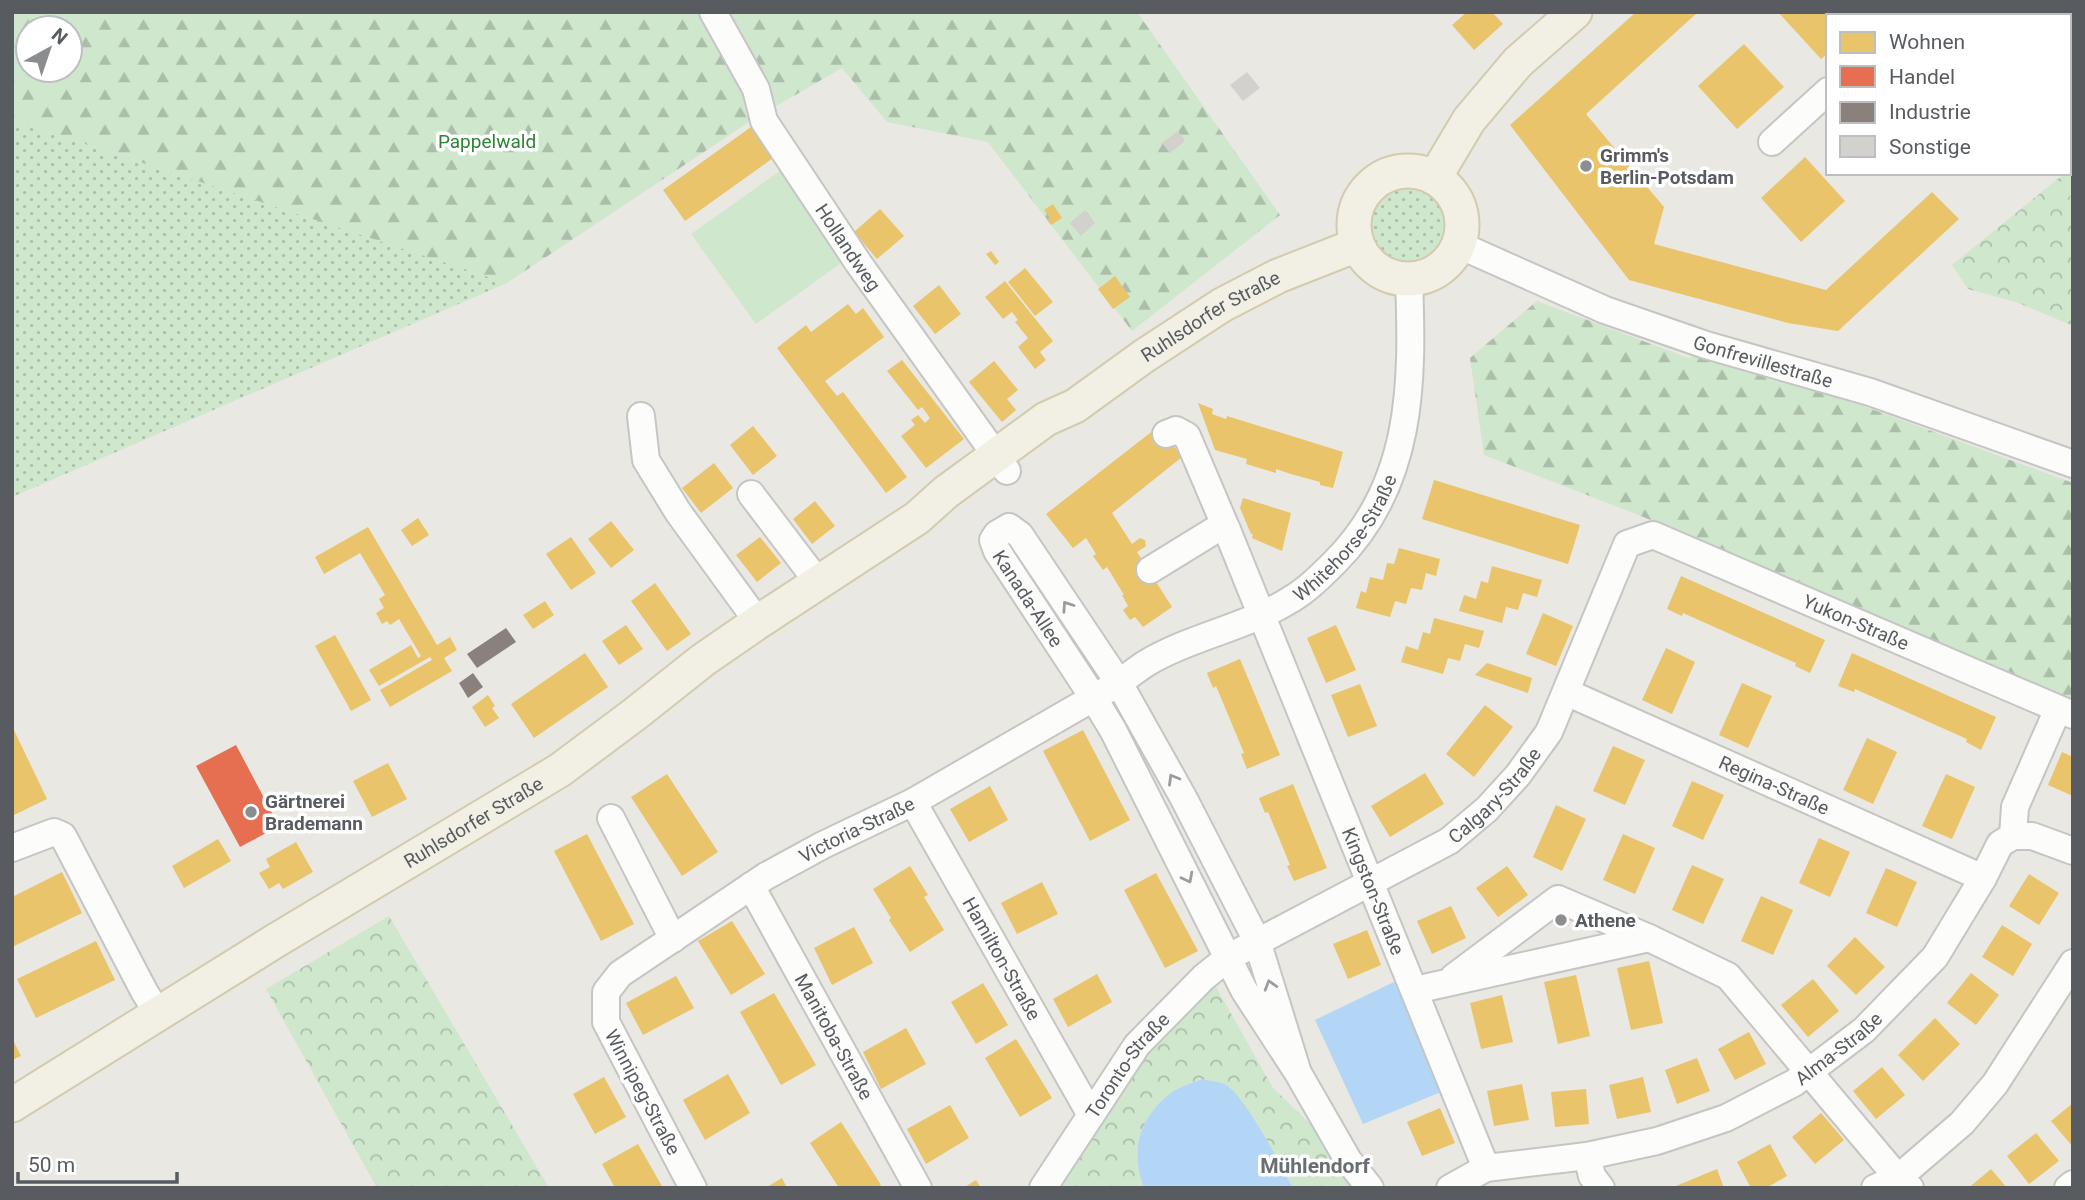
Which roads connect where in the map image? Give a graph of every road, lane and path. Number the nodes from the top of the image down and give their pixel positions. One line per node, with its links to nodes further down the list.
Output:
1 (713, 12): 11 (street, Hollandweg)
2 (1559, 17): 5 (main road)
3 (1826, 93): 4 (street)
4 (1772, 142)
5 (1435, 177): 6 (main road); 7 (main road)
6 (1357, 245): 8 (main road); 11 (main road, Ruhlsdorfer Straße)
7 (1459, 245): 8 (main road); 12 (street, Gonfrevillestraße)
8 (1409, 280): 18 (street, Whitehorse-Straße)
9 (641, 416): 19 (street)
10 (1166, 434): 14 (street, Kingston-Straße)
11 (1002, 463): 17 (main road, Ruhlsdorfer Straße)
12 (2073, 464)
13 (751, 494): 17 (street)
14 (1227, 530): 16 (street); 18 (street, Kingston-Straße)
15 (1653, 535): 21 (street, Calgary-Straße); 23 (street, Yukon-Straße)
16 (1150, 570)
17 (818, 582): 19 (main road, Ruhlsdorfer Straße)
18 (1261, 615): 20 (street, Whitehorse-Straße); 30 (street, Kingston-Straße)
19 (758, 622): 40 (main road, Ruhlsdorfer Straße)
20 (1119, 683): 22 (street, Victoria-Straße); 22 (street, Kanada-Allee, one-way to 22); 34 (street, Kanada-Allee, one-way to 20)
21 (1566, 692): 29 (street, Regina-Straße); 30 (street, Calgary-Straße)
22 (1093, 697): 24 (street, Victoria-Straße); 35 (street, Kanada-Allee, one-way to 35)
23 (2065, 712): 26 (street)
24 (913, 802): 31 (street, Victoria-Straße); 44 (street, Hamilton-Straße)
25 (611, 818): 33 (street)
26 (2012, 836): 28 (street); 29 (street, Alma-Straße)
27 (12, 848): 40 (street)
28 (2073, 851)
29 (1983, 878): 42 (street, Alma-Straße)
30 (1370, 884): 34 (street, Calgary-Straße); 38 (street, Kingston-Straße)
31 (751, 886): 33 (street, Victoria-Straße); 50 (street, Manitoba-Straße)
32 (1649, 938): 37 (street); 37 (street); 42 (street)
33 (673, 939): 39 (street, Victoria-Straße)
34 (1257, 942): 35 (street, Calgary-Straße); 41 (street, Kanada-Allee, one-way to 34)
35 (1229, 957): 41 (street, Kanada-Allee); 44 (street, Toronto-Straße)
36 (2073, 963): 47 (street)
37 (1447, 982): 38 (street)
38 (1415, 990): 46 (street, Kingston-Straße)
39 (606, 992): 49 (street, Winnipeg-Straße)
40 (158, 1014): 43 (main road, Ruhlsdorfer Straße)
41 (1298, 1073): 52 (street, Kanada-Allee)
42 (1810, 1073): 45 (street, Alma-Straße); 47 (street)
43 (12, 1105)
44 (1091, 1115): 51 (street, Toronto-Straße)
45 (1587, 1156): 46 (street, Alma-Straße); 54 (street)
46 (1486, 1168): 53 (street, Alma-Straße)
47 (1895, 1184)
48 (2073, 1184): 55 (street)
49 (693, 1188)
50 (918, 1188)
51 (1043, 1188)
52 (1370, 1188)
53 (1450, 1188)
54 (1601, 1188)
55 (2068, 1188)

